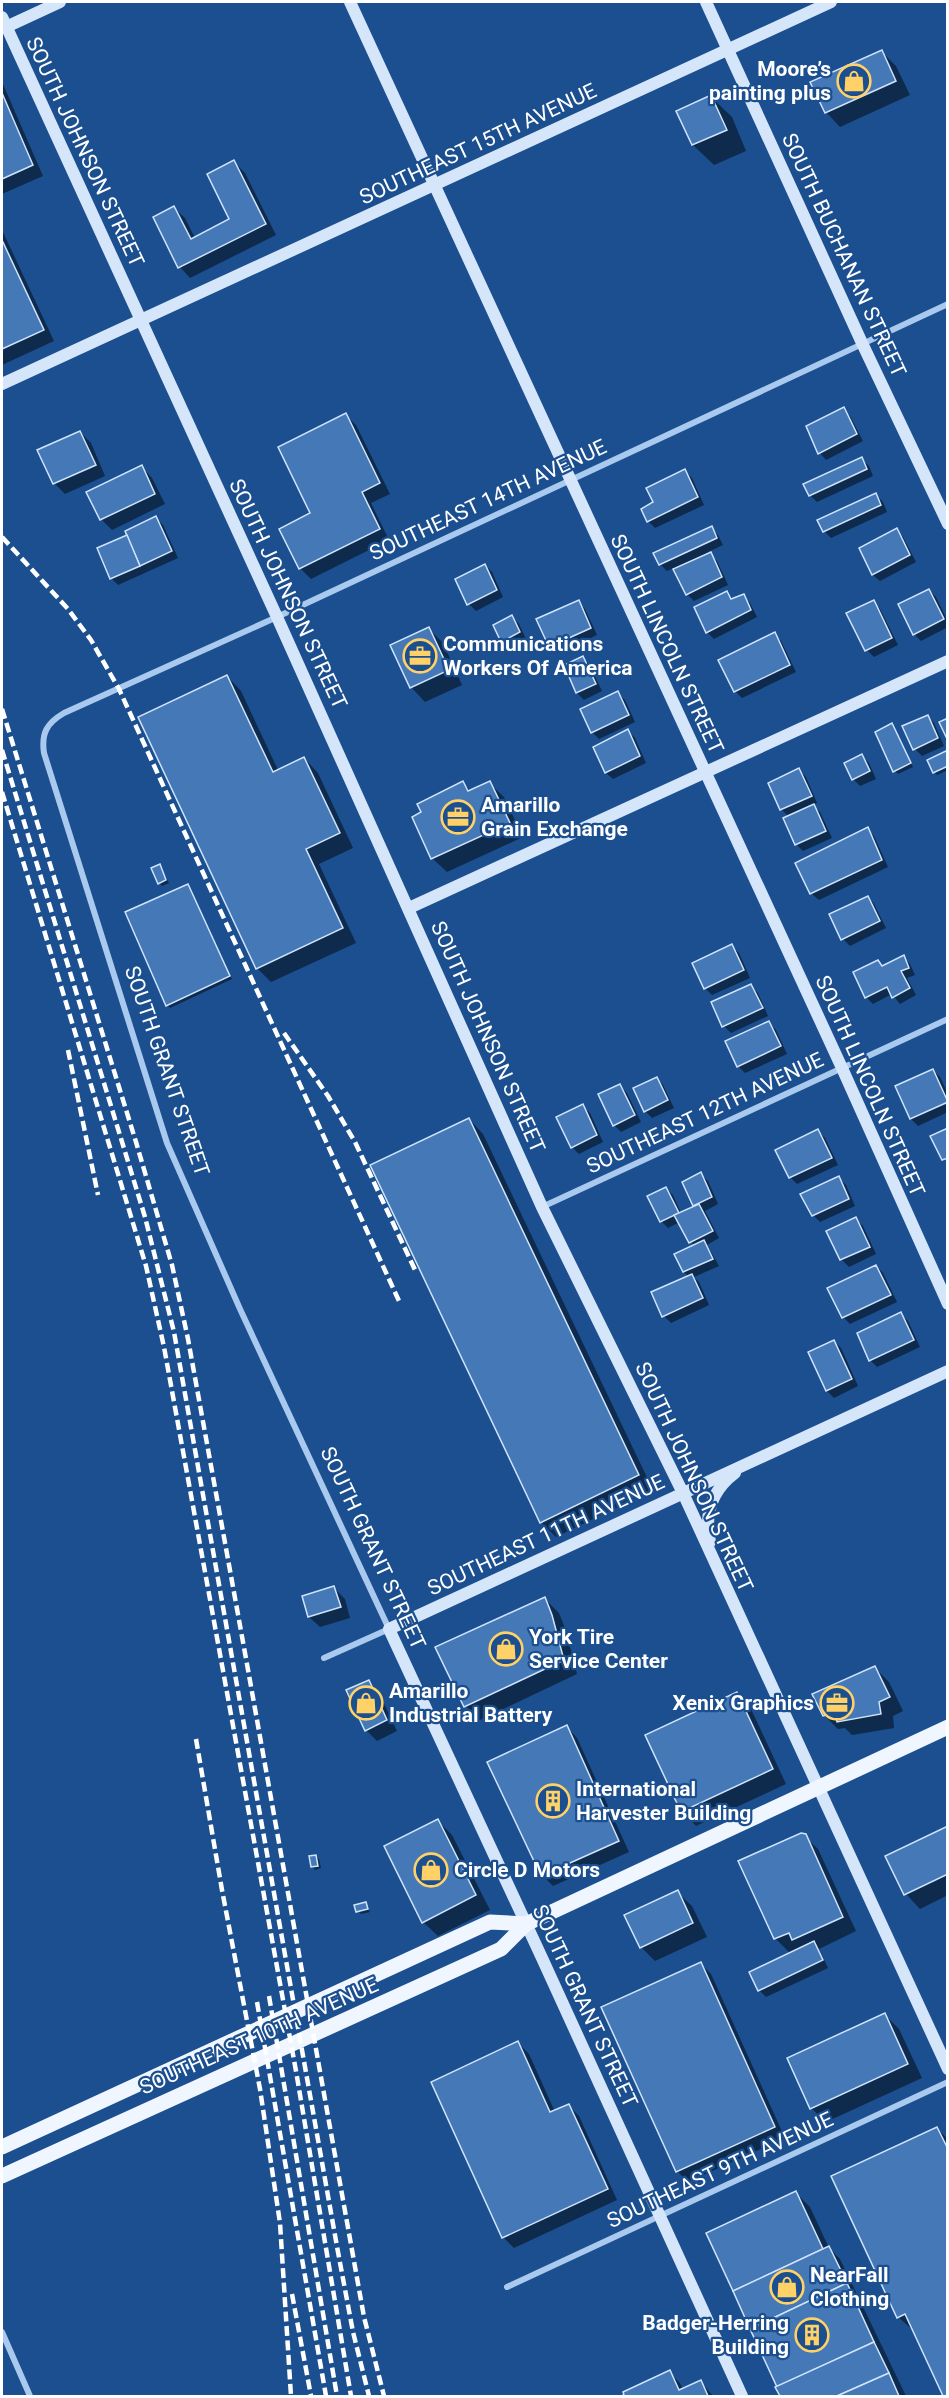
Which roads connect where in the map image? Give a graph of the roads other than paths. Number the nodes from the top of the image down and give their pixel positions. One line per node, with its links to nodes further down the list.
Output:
1 (60, 2): 5 (main road)
2 (350, 2): 7 (main road, SOUTH LINCOLN STREET)
3 (706, 2): 6 (main road, SOUTH BUCHANAN STREET)
4 (831, 2): 6 (main road, SOUTHEAST 15TH AVENUE)
5 (4, 22): 9 (main road, SOUTH JOHNSON STREET)
6 (728, 49): 7 (main road, SOUTHEAST 15TH AVENUE); 10 (main road, SOUTH BUCHANAN STREET)
7 (436, 185): 9 (main road, SOUTHEAST 15TH AVENUE); 12 (main road, SOUTH LINCOLN STREET)
8 (948, 304): 10 (street, SOUTHEAST 14TH AVENUE)
9 (141, 320): 11 (main road, SOUTHEAST 15TH AVENUE); 14 (main road, SOUTH JOHNSON STREET)
10 (862, 343): 12 (street, SOUTHEAST 14TH AVENUE); 13 (main road, SOUTH BUCHANAN STREET)
11 (2, 384)
12 (571, 480): 14 (street, SOUTHEAST 14TH AVENUE); 17 (main road, SOUTH LINCOLN STREET)
13 (948, 524)
14 (277, 617): 16 (street, SOUTHEAST 14TH AVENUE); 18 (main road, SOUTH JOHNSON STREET)
15 (948, 661): 17 (main road)
16 (46, 728): 27 (street, SOUTH GRANT STREET)
17 (704, 773): 18 (main road); 20 (main road, SOUTH LINCOLN STREET)
18 (409, 908): 21 (main road, SOUTH JOHNSON STREET)
19 (948, 1019): 20 (street, SOUTHEAST 12TH AVENUE)
20 (842, 1068): 21 (street, SOUTHEAST 12TH AVENUE); 22 (main road, SOUTH LINCOLN STREET)
21 (542, 1207): 25 (main road, SOUTH JOHNSON STREET)
22 (948, 1304)
23 (948, 1371): 24 (main road, SOUTHEAST 11TH AVENUE)
24 (761, 1458): 25 (main road, SOUTHEAST 11TH AVENUE); 26 (main road)
25 (683, 1493): 26 (main road, SOUTH JOHNSON STREET); 27 (main road, SOUTHEAST 11TH AVENUE)
26 (713, 1561): 30 (main road, SOUTH JOHNSON STREET)
27 (388, 1629): 28 (street, SOUTHEAST 11TH AVENUE); 31 (main road, SOUTH GRANT STREET)
28 (324, 1658)
29 (948, 1727): 30 (main road, SOUTHEAST 10TH AVENUE)
30 (818, 1787): 31 (main road, SOUTHEAST 10TH AVENUE); 32 (main road, SOUTH JOHNSON STREET)
31 (526, 1924): 34 (main road, SOUTHEAST 10TH AVENUE); 35 (main road, SOUTHEAST 10TH AVENUE); 36 (main road, SOUTH GRANT STREET)
32 (948, 2069)
33 (948, 2082): 36 (street, SOUTHEAST 9TH AVENUE)
34 (2, 2147)
35 (2, 2176)
36 (660, 2216): 37 (street, SOUTHEAST 9TH AVENUE); 40 (main road, SOUTH GRANT STREET)
37 (507, 2287)
38 (2, 2332): 39 (street)
39 (30, 2397)
40 (742, 2397)

